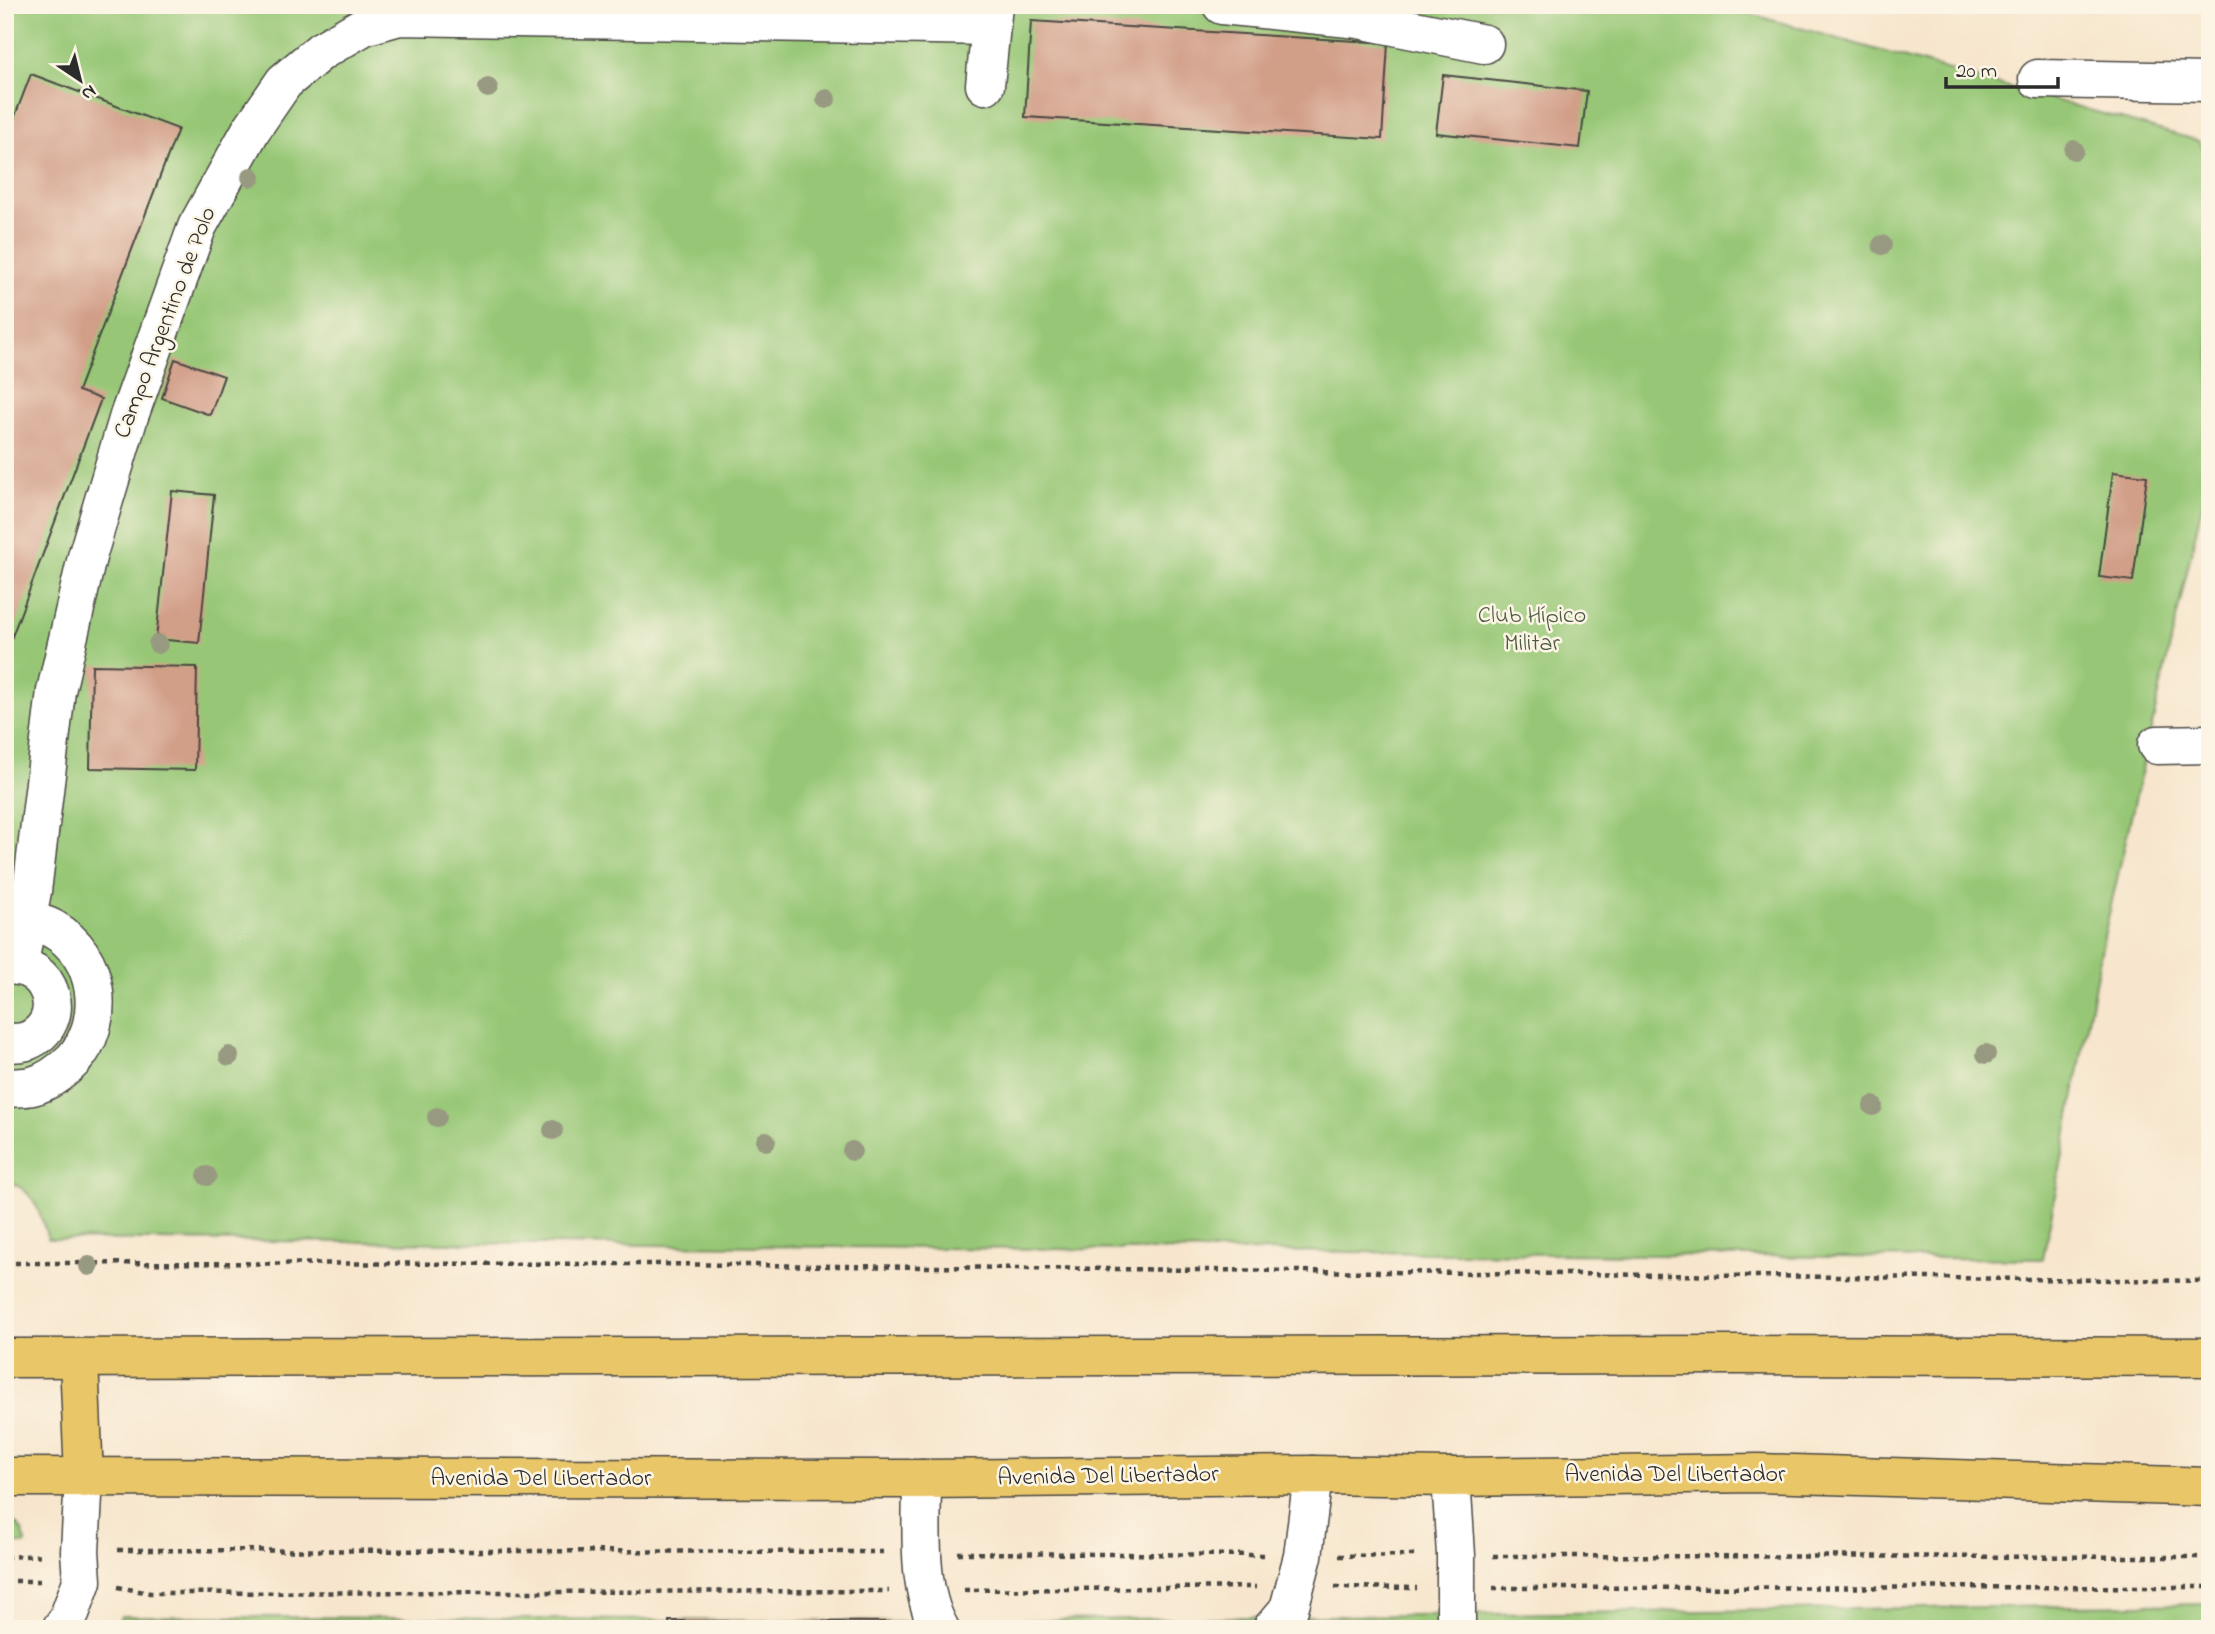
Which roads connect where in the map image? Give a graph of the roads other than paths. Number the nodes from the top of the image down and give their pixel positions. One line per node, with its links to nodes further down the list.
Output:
1 (1223, 5): 4 (street)
2 (398, 11): 3 (street, Campo Argentino de Polo); 10 (street, Campo Argentino de Polo)
3 (992, 16): 7 (street)
4 (1484, 44)
5 (2038, 79): 6 (street)
6 (2210, 82)
7 (985, 85)
8 (2210, 744): 9 (street)
9 (2157, 745)
10 (16, 920): 11 (street, Campo Argentino de Polo); 13 (street)
11 (12, 965): 12 (street)
12 (52, 1010): 13 (street); 14 (street)
13 (95, 1018): 16 (street)
14 (6, 1043): 15 (street)
15 (5, 1051)
16 (5, 1088)
17 (2210, 1357): 19 (main road)
18 (5, 1358): 19 (main road)
19 (79, 1359): 23 (main road)
20 (1313, 1475): 22 (main road, Avenida Del Libertador); 24 (main road, Avenida Del Libertador); 28 (street)
21 (5, 1477): 23 (main road, Avenida Del Libertador)
22 (1451, 1477): 25 (main road, Avenida Del Libertador); 29 (street)
23 (83, 1478): 24 (main road, Avenida Del Libertador); 26 (street)
24 (922, 1479): 27 (street)
25 (2210, 1487)
26 (61, 1629)
27 (940, 1629)
28 (1272, 1629)
29 (1456, 1629)

